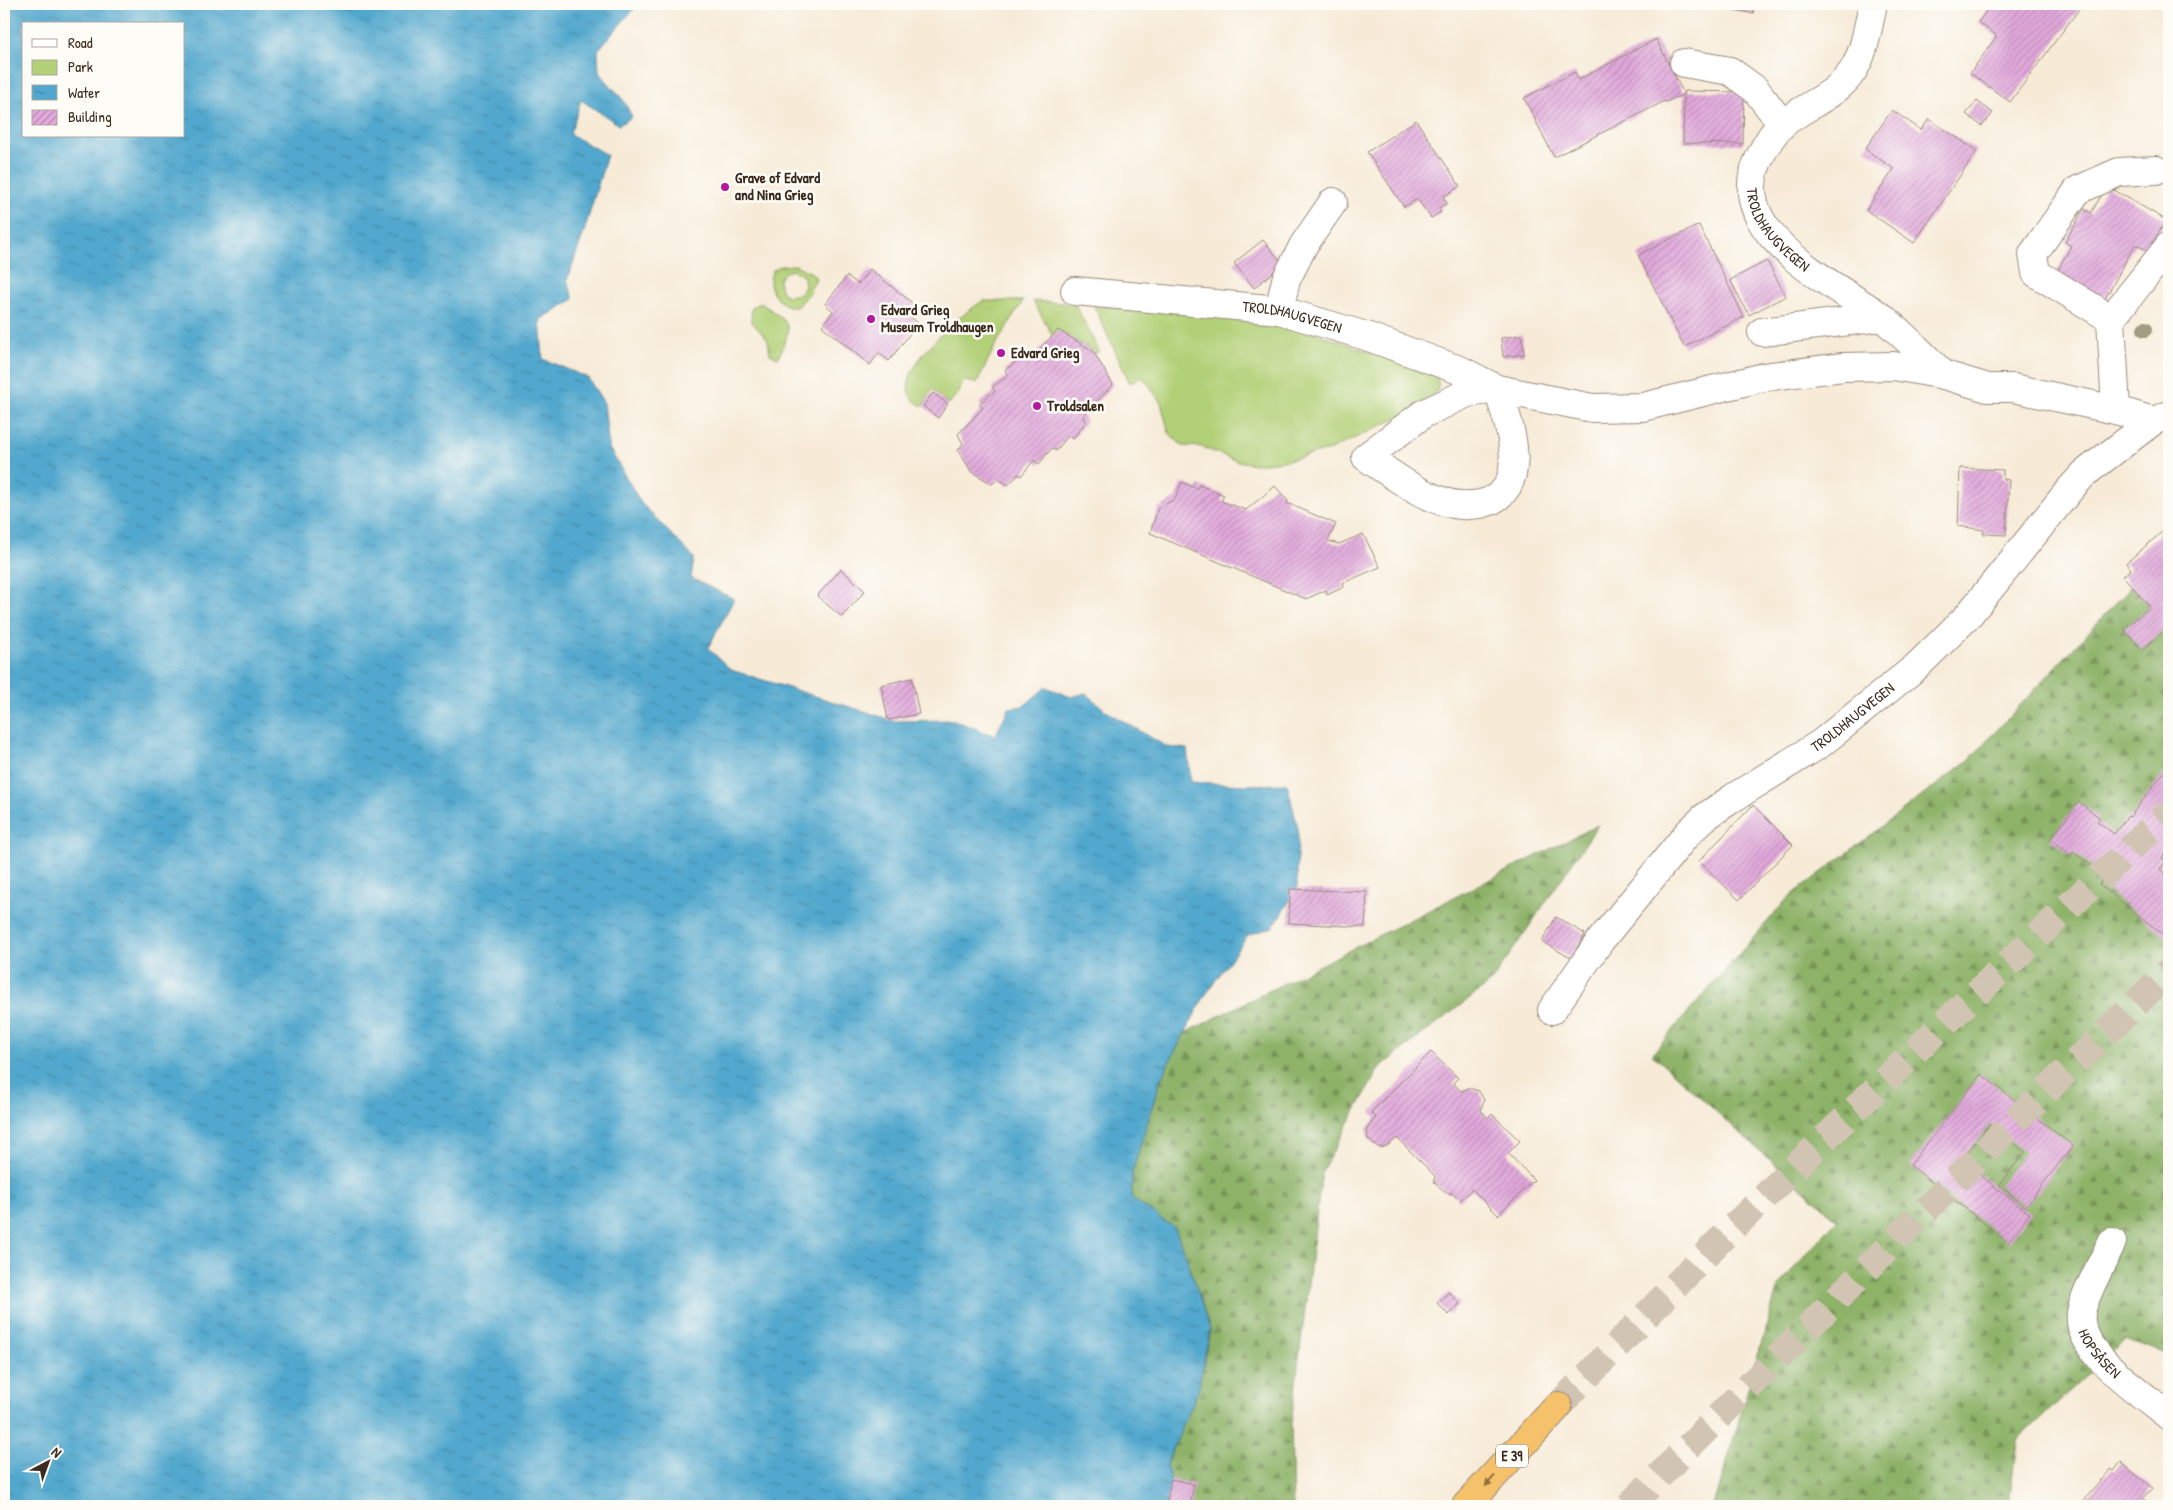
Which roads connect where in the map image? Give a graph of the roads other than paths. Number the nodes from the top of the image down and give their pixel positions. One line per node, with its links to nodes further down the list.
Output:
1 (1873, 4): 3 (street, TROLDHAUGVEGEN)
2 (1684, 63): 3 (street)
3 (1782, 124): 9 (street, TROLDHAUGVEGEN)
4 (2156, 170): 10 (street)
5 (1333, 202): 8 (street)
6 (2169, 246): 10 (street)
7 (1075, 291): 8 (street, TROLDHAUGVEGEN)
8 (1279, 310): 13 (street, TROLDHAUGVEGEN)
9 (1882, 317): 11 (street); 12 (street, TROLDHAUGVEGEN)
10 (2111, 319): 14 (street)
11 (1762, 332)
12 (1944, 375): 13 (street, TROLDHAUGVEGEN); 14 (street, TROLDHAUGVEGEN)
13 (1497, 389): 13 (street, TROLDHAUGVEGEN)
14 (2116, 410): 15 (street, TROLDHAUGVEGEN)
15 (2161, 418): 16 (street, TROLDHAUGVEGEN)
16 (1552, 1010)
17 (2112, 1242): 19 (street, HOPSÅSEN)
18 (1558, 1406): 20 (highway, E 39, one-way to 20)
19 (2169, 1416)
20 (1466, 1506)

